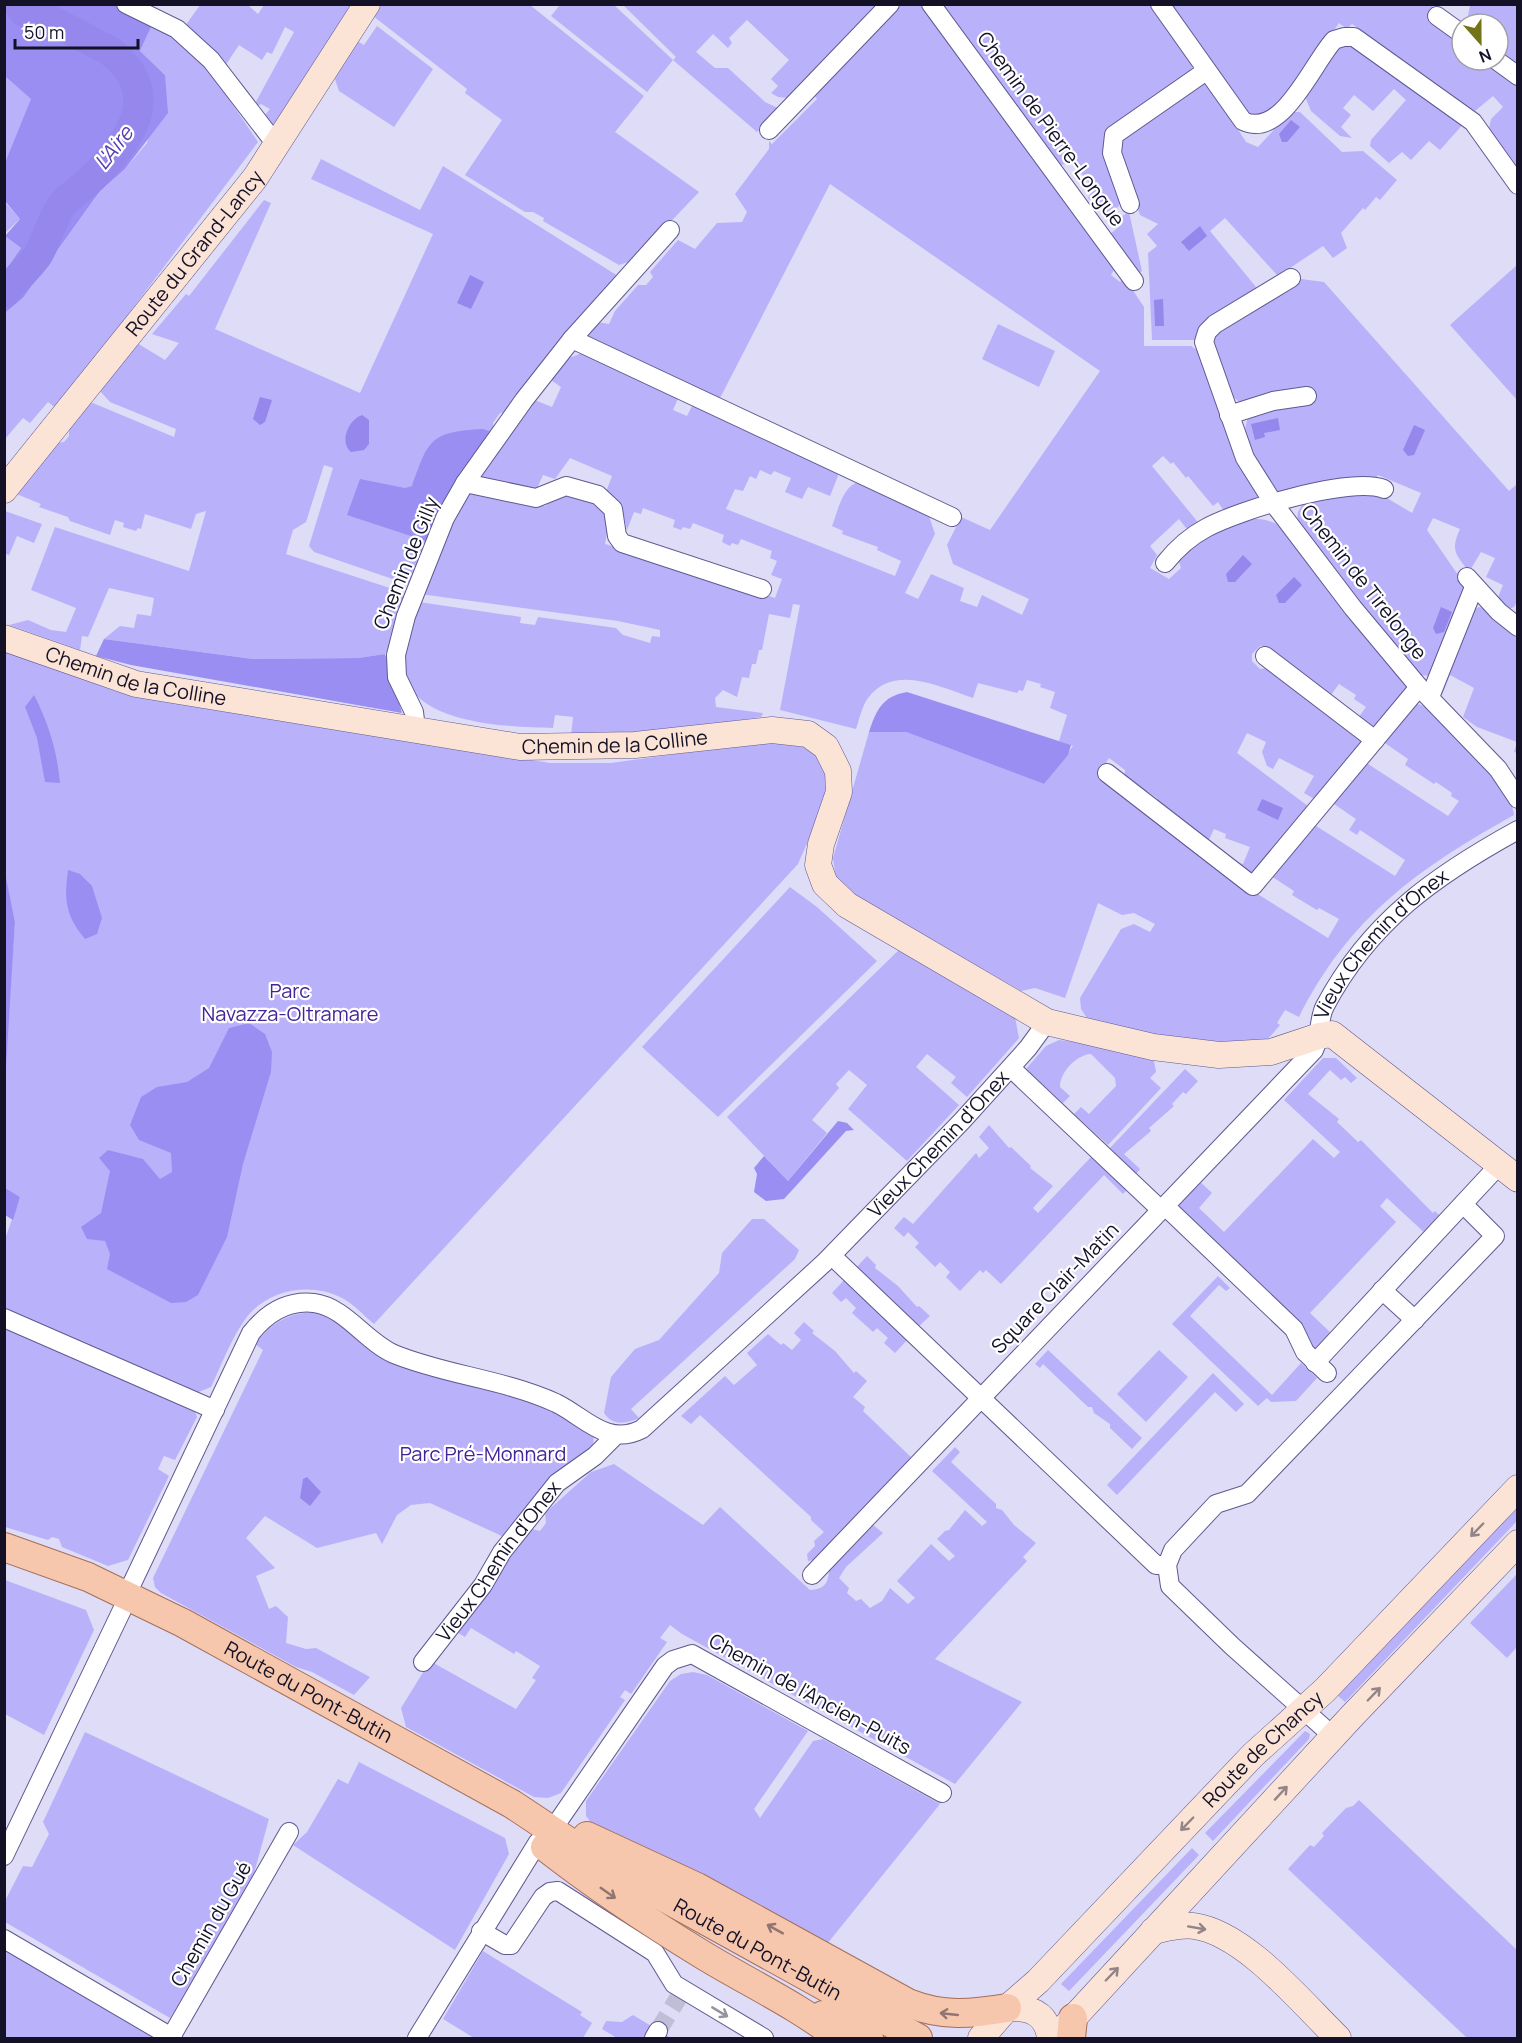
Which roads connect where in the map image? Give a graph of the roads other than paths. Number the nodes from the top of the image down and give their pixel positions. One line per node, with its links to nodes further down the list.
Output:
1 (126, 4): 10 (street)
2 (367, 4): 10 (street, Route du Grand-Lancy)
3 (890, 4): 9 (street)
4 (931, 4): 15 (street, Chemin de Pierre-Longue)
5 (1160, 4): 8 (street)
6 (1437, 16): 7 (street)
7 (1450, 25)
8 (1206, 71): 11 (street); 12 (street)
9 (769, 130)
10 (278, 147): 21 (street, Route du Grand-Lancy)
11 (1518, 185)
12 (1130, 204)
13 (670, 230): 16 (street, Chemin de Gilly)
14 (1291, 279): 18 (street, Chemin de Tirelonge)
15 (1134, 281)
16 (572, 339): 19 (street, Chemin de Gilly); 23 (street)
17 (1307, 396): 18 (street)
18 (1229, 415): 22 (street, Chemin de Tirelonge)
19 (465, 483): 25 (street); 30 (street, Chemin de Gilly)
20 (1384, 489): 22 (street, Chemin de Tirelonge)
21 (4, 490)
22 (1274, 504): 24 (street, Chemin de Tirelonge); 29 (street, Chemin de Tirelonge)
23 (952, 517)
24 (1165, 563)
25 (762, 589)
26 (1518, 627): 29 (street, Chemin de Tirelonge)
27 (4, 638): 30 (street, Chemin de la Colline)
28 (1265, 656): 31 (street)
29 (1424, 692): 31 (street, Chemin de Tirelonge); 33 (street, Chemin de Tirelonge)
30 (416, 729): 35 (street, Chemin de la Colline)
31 (1375, 740): 32 (street, Chemin de Tirelonge)
32 (1107, 773)
33 (1518, 799)
34 (1518, 830): 36 (street, Vieux Chemin d'Onex)
35 (1047, 1022): 36 (street, Vieux Chemin d'Onex); 37 (street, Vieux Chemin d'Onex)
36 (1319, 1036): 38 (street); 40 (street, Square Clair-Matin)
37 (1011, 1068): 40 (street); 41 (street, Vieux Chemin d'Onex)
38 (1509, 1171): 39 (street)
39 (1462, 1204): 42 (street); 44 (street)
40 (1163, 1208): 42 (street); 45 (street, Square Clair-Matin)
41 (832, 1256): 45 (street); 47 (street, Vieux Chemin d'Onex)
42 (1382, 1290): 44 (street)
43 (4, 1318): 46 (street)
44 (1415, 1320): 52 (street)
45 (981, 1398): 52 (street); 53 (street, Square Clair-Matin)
46 (215, 1410): 47 (street); 54 (street)
47 (615, 1436): 55 (street, Vieux Chemin d'Onex)
48 (1518, 1488): 56 (street, Route de Chancy, one-way to 56)
49 (1518, 1543): 57 (street, Route de Chancy, one-way to 49)
50 (4, 1547): 54 (main road, Route du Pont-Butin)
51 (4, 1563): 54 (main road, Route du Pont-Butin)
52 (1167, 1565): 56 (street)
53 (812, 1575)
54 (124, 1602): 59 (main road, Route du Pont-Butin); 62 (street)
55 (423, 1662)
56 (1304, 1710): 57 (street); 67 (street, Route de Chancy, one-way to 67)
57 (1334, 1737): 64 (street, Route de Chancy, one-way to 57)
58 (942, 1793): 61 (street, Chemin de l'Ancien-Puits)
59 (507, 1811): 61 (main road); 74 (main road, Route du Pont-Butin)
60 (289, 1832): 69 (street, Chemin du Gué)
61 (548, 1832): 63 (street); 66 (main road, one-way to 66); 67 (main road, one-way to 61)
62 (4, 1856)
63 (481, 1931): 70 (street); 71 (street, one-way to 71)
64 (1153, 1931): 68 (street, Route de Chancy, one-way to 64); 76 (street, one-way to 76)
65 (4, 1940): 69 (street, Chemin du Gué)
66 (798, 2008): 72 (main road); 73 (main road)
67 (1007, 2008): 68 (street, Route de Chancy); 75 (street, Route de Chancy)
68 (1062, 2033)
69 (172, 2038)
70 (417, 2038)
71 (764, 2038)
72 (839, 2038)
73 (869, 2038)
74 (918, 2038)
75 (981, 2038)
76 (1338, 2038)

